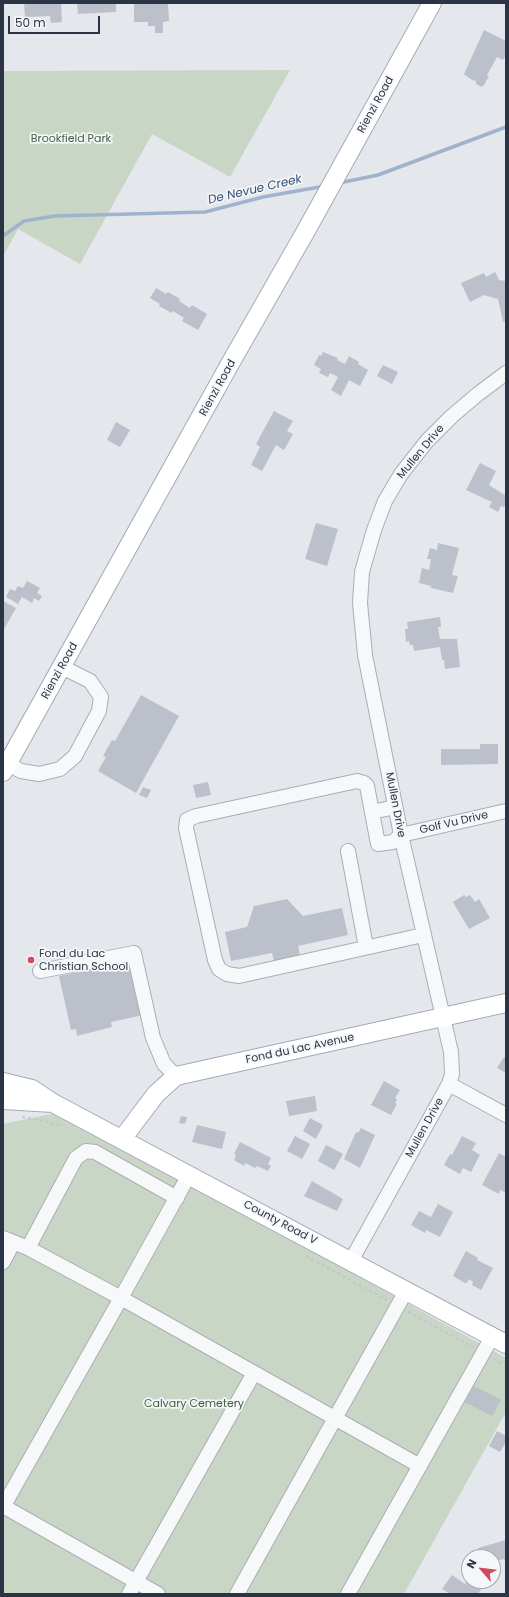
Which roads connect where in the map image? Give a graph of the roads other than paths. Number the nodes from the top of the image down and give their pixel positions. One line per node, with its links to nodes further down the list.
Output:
1 (432, 3): 3 (main road, Rienzi Road)
2 (506, 373): 5 (street, Mullen Drive)
3 (62, 667): 4 (main road, Rienzi Road); 4 (street)
4 (5, 768)
5 (395, 807): 6 (street); 8 (street, Mullen Drive)
6 (372, 812): 8 (street, Golf Vu Drive); 11 (street)
7 (506, 812): 8 (street, Golf Vu Drive)
8 (401, 835): 10 (street, Mullen Drive)
9 (348, 851): 11 (street)
10 (423, 935): 11 (street); 14 (street, Mullen Drive)
11 (366, 947)
12 (40, 971): 15 (street)
13 (506, 1003): 14 (main road, Fond du Lac Avenue)
14 (442, 1017): 15 (main road, Fond du Lac Avenue); 17 (street, Mullen Drive)
15 (176, 1076): 21 (main road, Fond du Lac Avenue)
16 (3, 1082): 19 (main road)
17 (449, 1084): 20 (street); 26 (street, Mullen Drive)
18 (3, 1100): 19 (main road)
19 (53, 1103): 21 (main road, County Road V)
20 (506, 1115)
21 (122, 1139): 22 (main road, County Road V)
22 (190, 1175): 23 (street); 26 (main road, County Road V)
23 (177, 1198): 25 (street); 28 (street)
24 (8, 1240): 25 (street); 27 (street)
25 (28, 1248): 28 (street)
26 (351, 1261): 29 (main road, County Road V)
27 (3, 1262)
28 (121, 1298): 31 (street); 34 (street)
29 (402, 1299): 30 (main road, County Road V); 32 (street)
30 (499, 1341): 33 (street)
31 (254, 1373): 32 (street); 35 (street)
32 (336, 1418): 33 (street); 38 (street)
33 (420, 1466): 39 (street)
34 (3, 1506): 35 (street)
35 (136, 1582): 36 (street); 37 (street)
36 (129, 1594)
37 (158, 1594)
38 (237, 1594)
39 (348, 1594)

